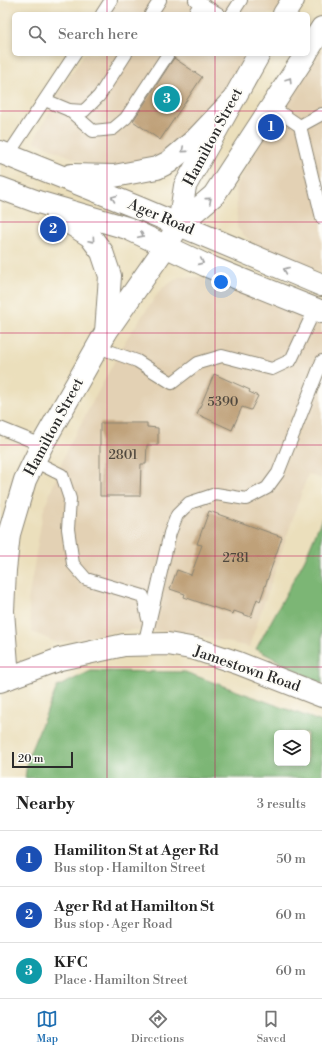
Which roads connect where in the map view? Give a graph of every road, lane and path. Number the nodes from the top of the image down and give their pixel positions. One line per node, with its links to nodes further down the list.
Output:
1 (111, 0): 6 (lane)
2 (160, 0): 7 (lane)
3 (242, 0): 10 (lane)
4 (293, 0): 11 (main road)
5 (198, 2): 8 (lane); 9 (lane)
6 (103, 12)
7 (152, 12)
8 (195, 12)
9 (216, 12)
10 (233, 12)
11 (285, 12)
12 (322, 28): 13 (main road)
13 (310, 47)
14 (74, 56): 19 (lane)
15 (125, 56): 22 (lane)
16 (167, 56): 22 (lane)
17 (258, 56): 20 (main road, Hamilton Street)
18 (305, 56): 21 (main road, Hamilton Street, one-way to 18)
19 (45, 100): 22 (lane); 25 (lane)
20 (231, 102): 26 (main road, one-way to 26); 30 (main road, Hamilton Street)
21 (272, 107): 24 (lane); 30 (main road, Hamilton Street, one-way to 21)
22 (70, 110)
23 (322, 114): 24 (lane)
24 (300, 126): 29 (lane)
25 (4, 153): 26 (main road, Ager Road)
26 (56, 175): 30 (main road, Ager Road, one-way to 26)
27 (0, 188): 28 (main road, Ager Road)
28 (38, 202): 31 (main road, Ager Road, one-way to 31); 34 (main road, one-way to 34)
29 (322, 218)
30 (179, 225): 31 (main road, Hamilton Street); 32 (main road, Ager Road, one-way to 30)
31 (166, 246): 33 (main road, Ager Road, one-way to 33); 34 (main road, Hamilton Street)
32 (322, 285)
33 (319, 310): 34 (lane)
34 (102, 340): 37 (main road, Hamilton Street)
35 (322, 361): 38 (lane)
36 (0, 428): 37 (lane)
37 (38, 453): 38 (lane); 40 (main road, Hamilton Street)
38 (149, 623): 39 (lane)
39 (144, 645): 40 (main road, Jamestown Road); 41 (main road, Jamestown Road)
40 (4, 679)
41 (322, 696)

